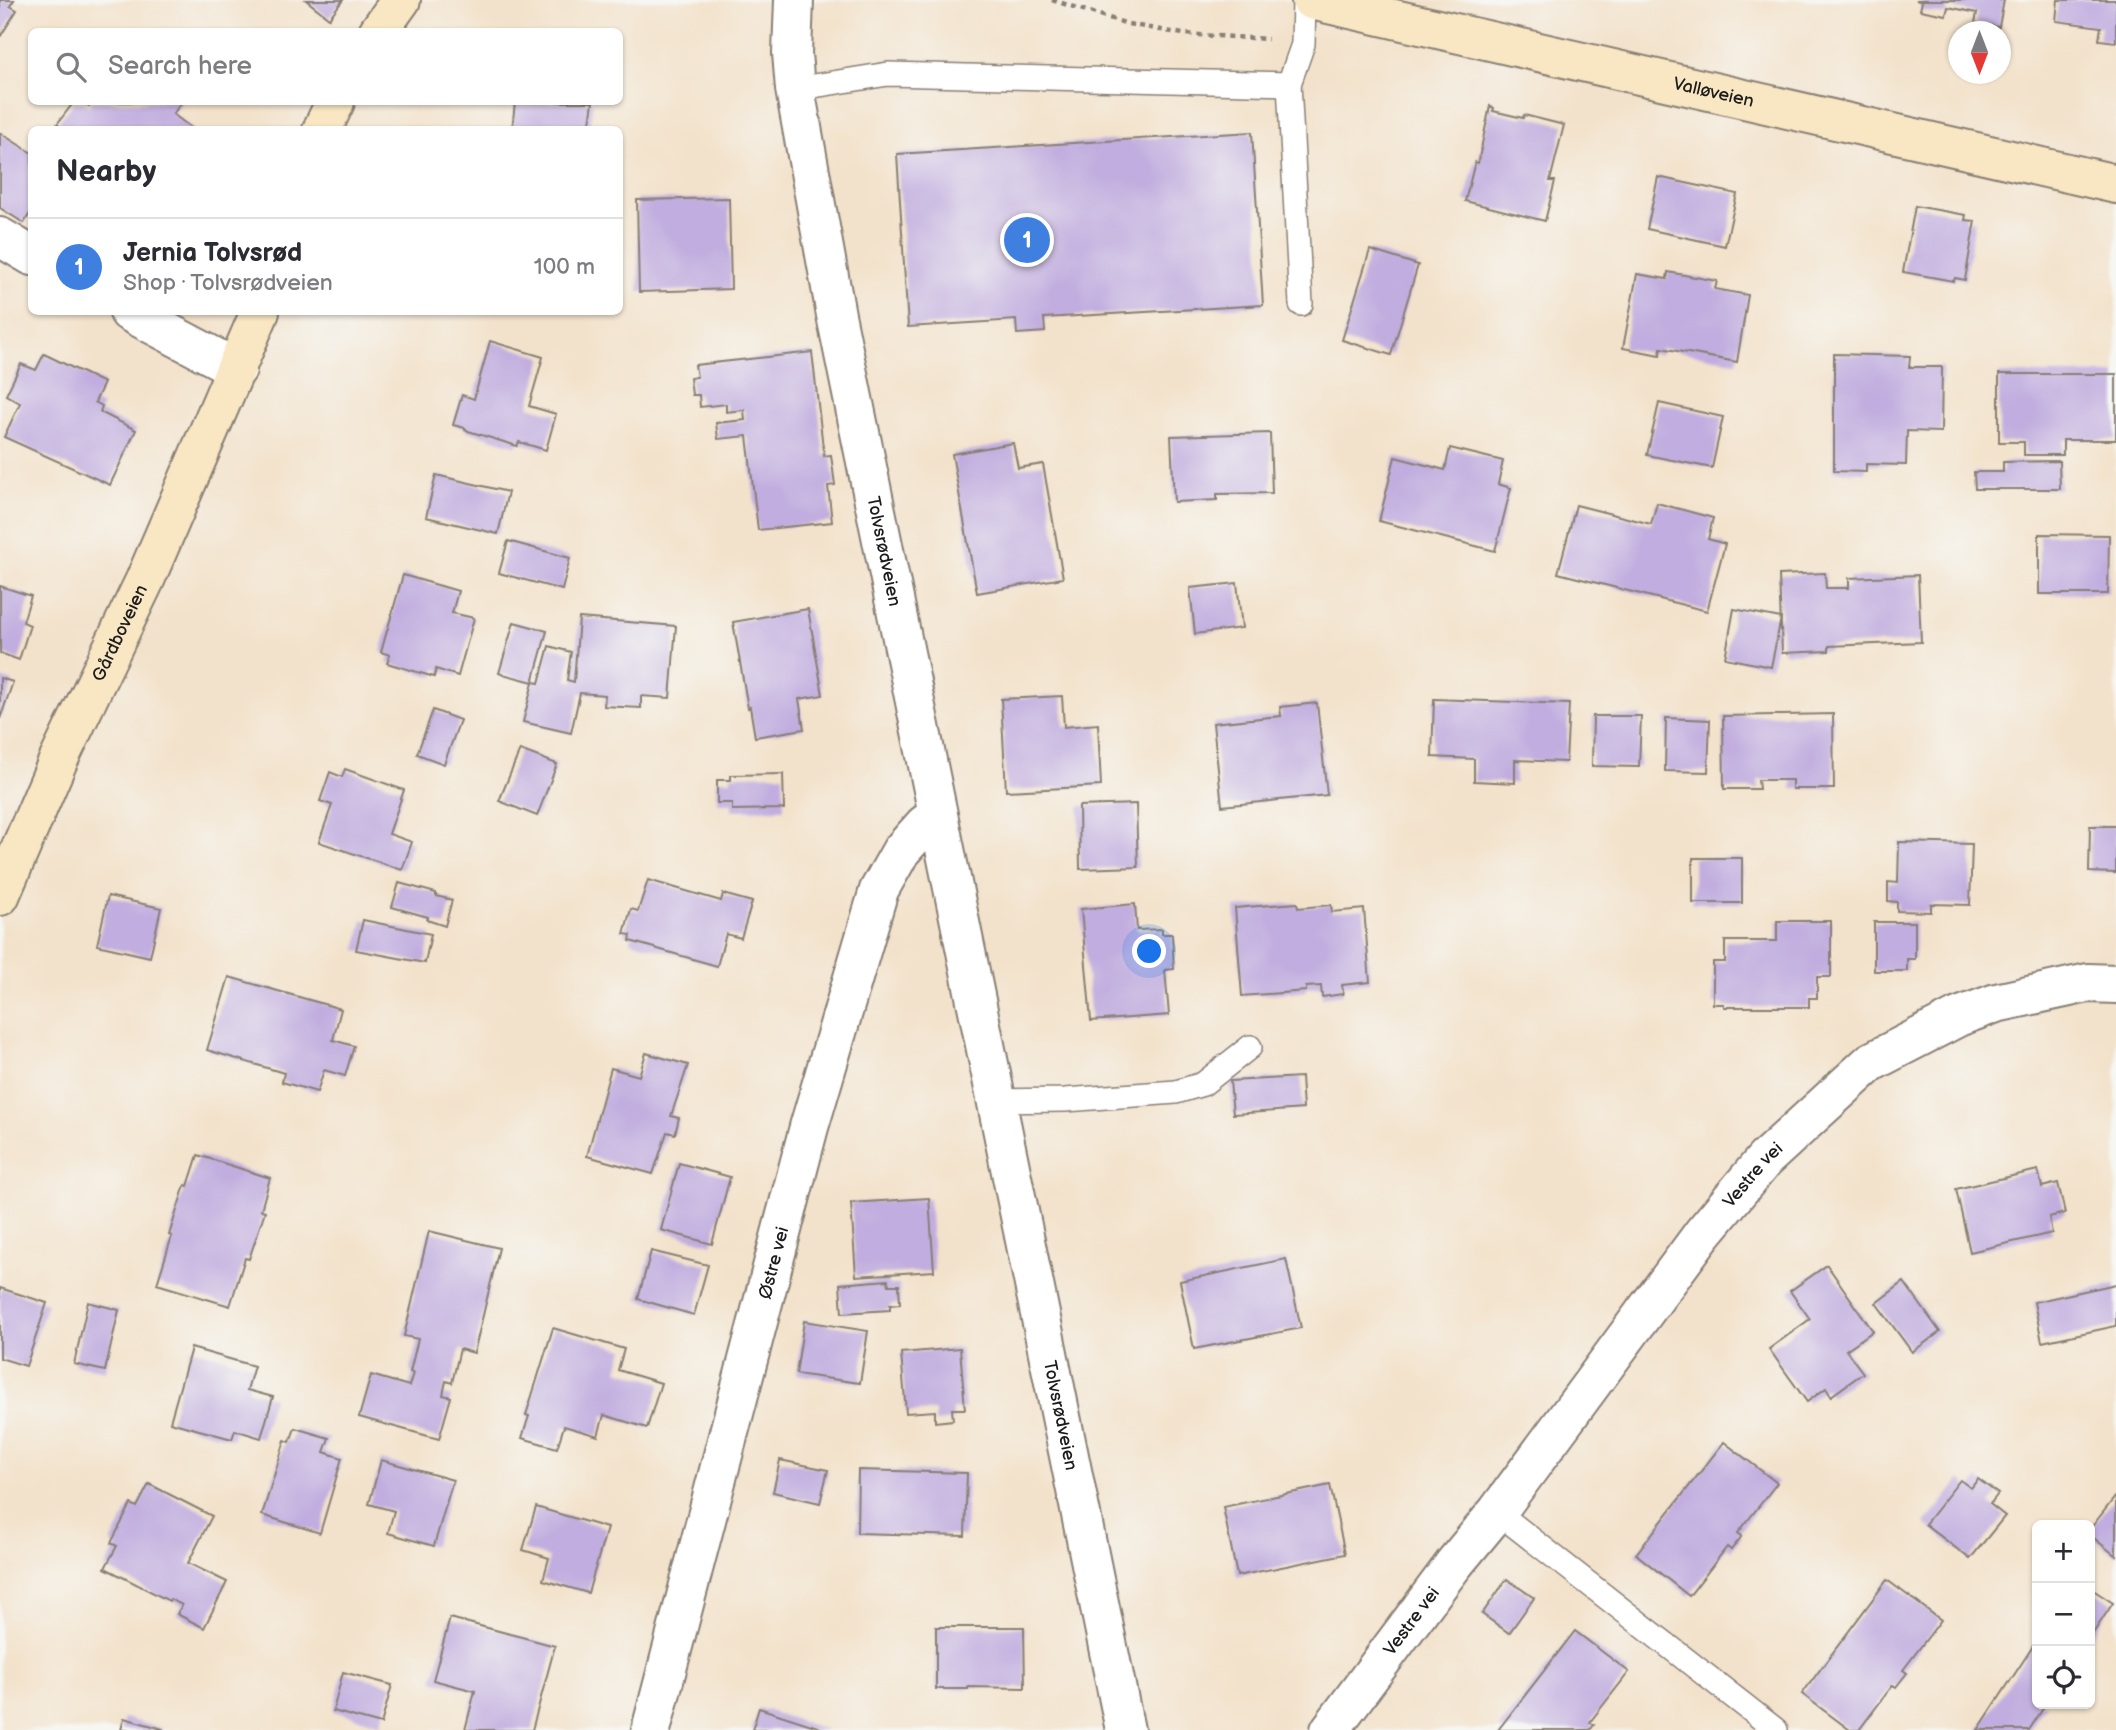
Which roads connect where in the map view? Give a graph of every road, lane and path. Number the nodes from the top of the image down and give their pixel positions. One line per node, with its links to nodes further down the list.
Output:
1 (401, 0): 5 (main road)
2 (794, 0): 7 (street, Tolvsrødveien)
3 (1304, 0): 6 (lane)
4 (1311, 0): 10 (main road, Valløveien)
5 (381, 28)
6 (1289, 84): 7 (lane); 13 (lane)
7 (795, 89): 17 (street, Tolvsrødveien)
8 (334, 105): 9 (main road)
9 (323, 126)
10 (2116, 184)
11 (0, 237): 12 (street)
12 (28, 254)
13 (1301, 304)
14 (135, 315): 16 (street)
15 (259, 315): 16 (main road, Gårdboveien)
16 (237, 369): 18 (main road, Gårdboveien)
17 (937, 815): 21 (street, Tolvsrødveien); 23 (street, Østre vei)
18 (0, 896)
19 (2116, 984): 22 (street, Vestre vei)
20 (1250, 1047): 21 (lane)
21 (996, 1101): 24 (street, Tolvsrødveien)
22 (1497, 1512): 25 (street, Vestre vei); 26 (lane)
23 (651, 1730)
24 (1125, 1730)
25 (1330, 1730)
26 (1776, 1730)

